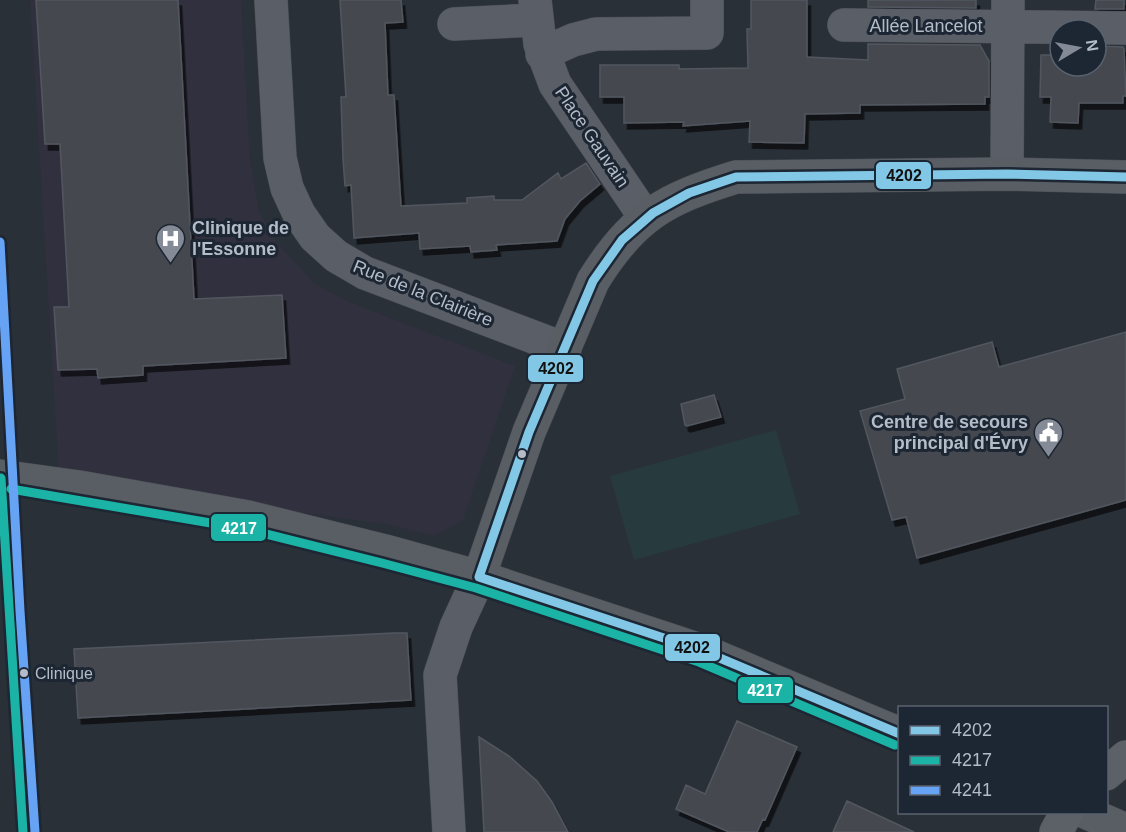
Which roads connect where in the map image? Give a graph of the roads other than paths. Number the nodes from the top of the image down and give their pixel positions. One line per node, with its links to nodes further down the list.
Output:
1 (271, 0): 12 (street, Rue de la Clairière)
2 (707, 0): 8 (street)
3 (535, 10): 5 (street, Place Gauvain); 8 (street, Place Gauvain)
4 (1008, 13): 6 (street, Allée Lancelot); 7 (street, Allée Lancelot); 9 (street, Allée Lancelot)
5 (454, 24)
6 (844, 25)
7 (1126, 28)
8 (542, 54): 11 (street, Place Gauvain)
9 (1007, 174): 10 (main road); 11 (main road)
10 (1126, 177)
11 (645, 217): 12 (main road)
12 (565, 349): 14 (main road)
13 (0, 476): 14 (main road)
14 (479, 577): 15 (main road); 21 (street)
15 (898, 733)
16 (1126, 757): 17 (main road)
17 (1108, 773)
18 (1066, 814): 22 (main road)
19 (1087, 814): 20 (main road)
20 (1126, 830)
21 (449, 832)
22 (1056, 832)

